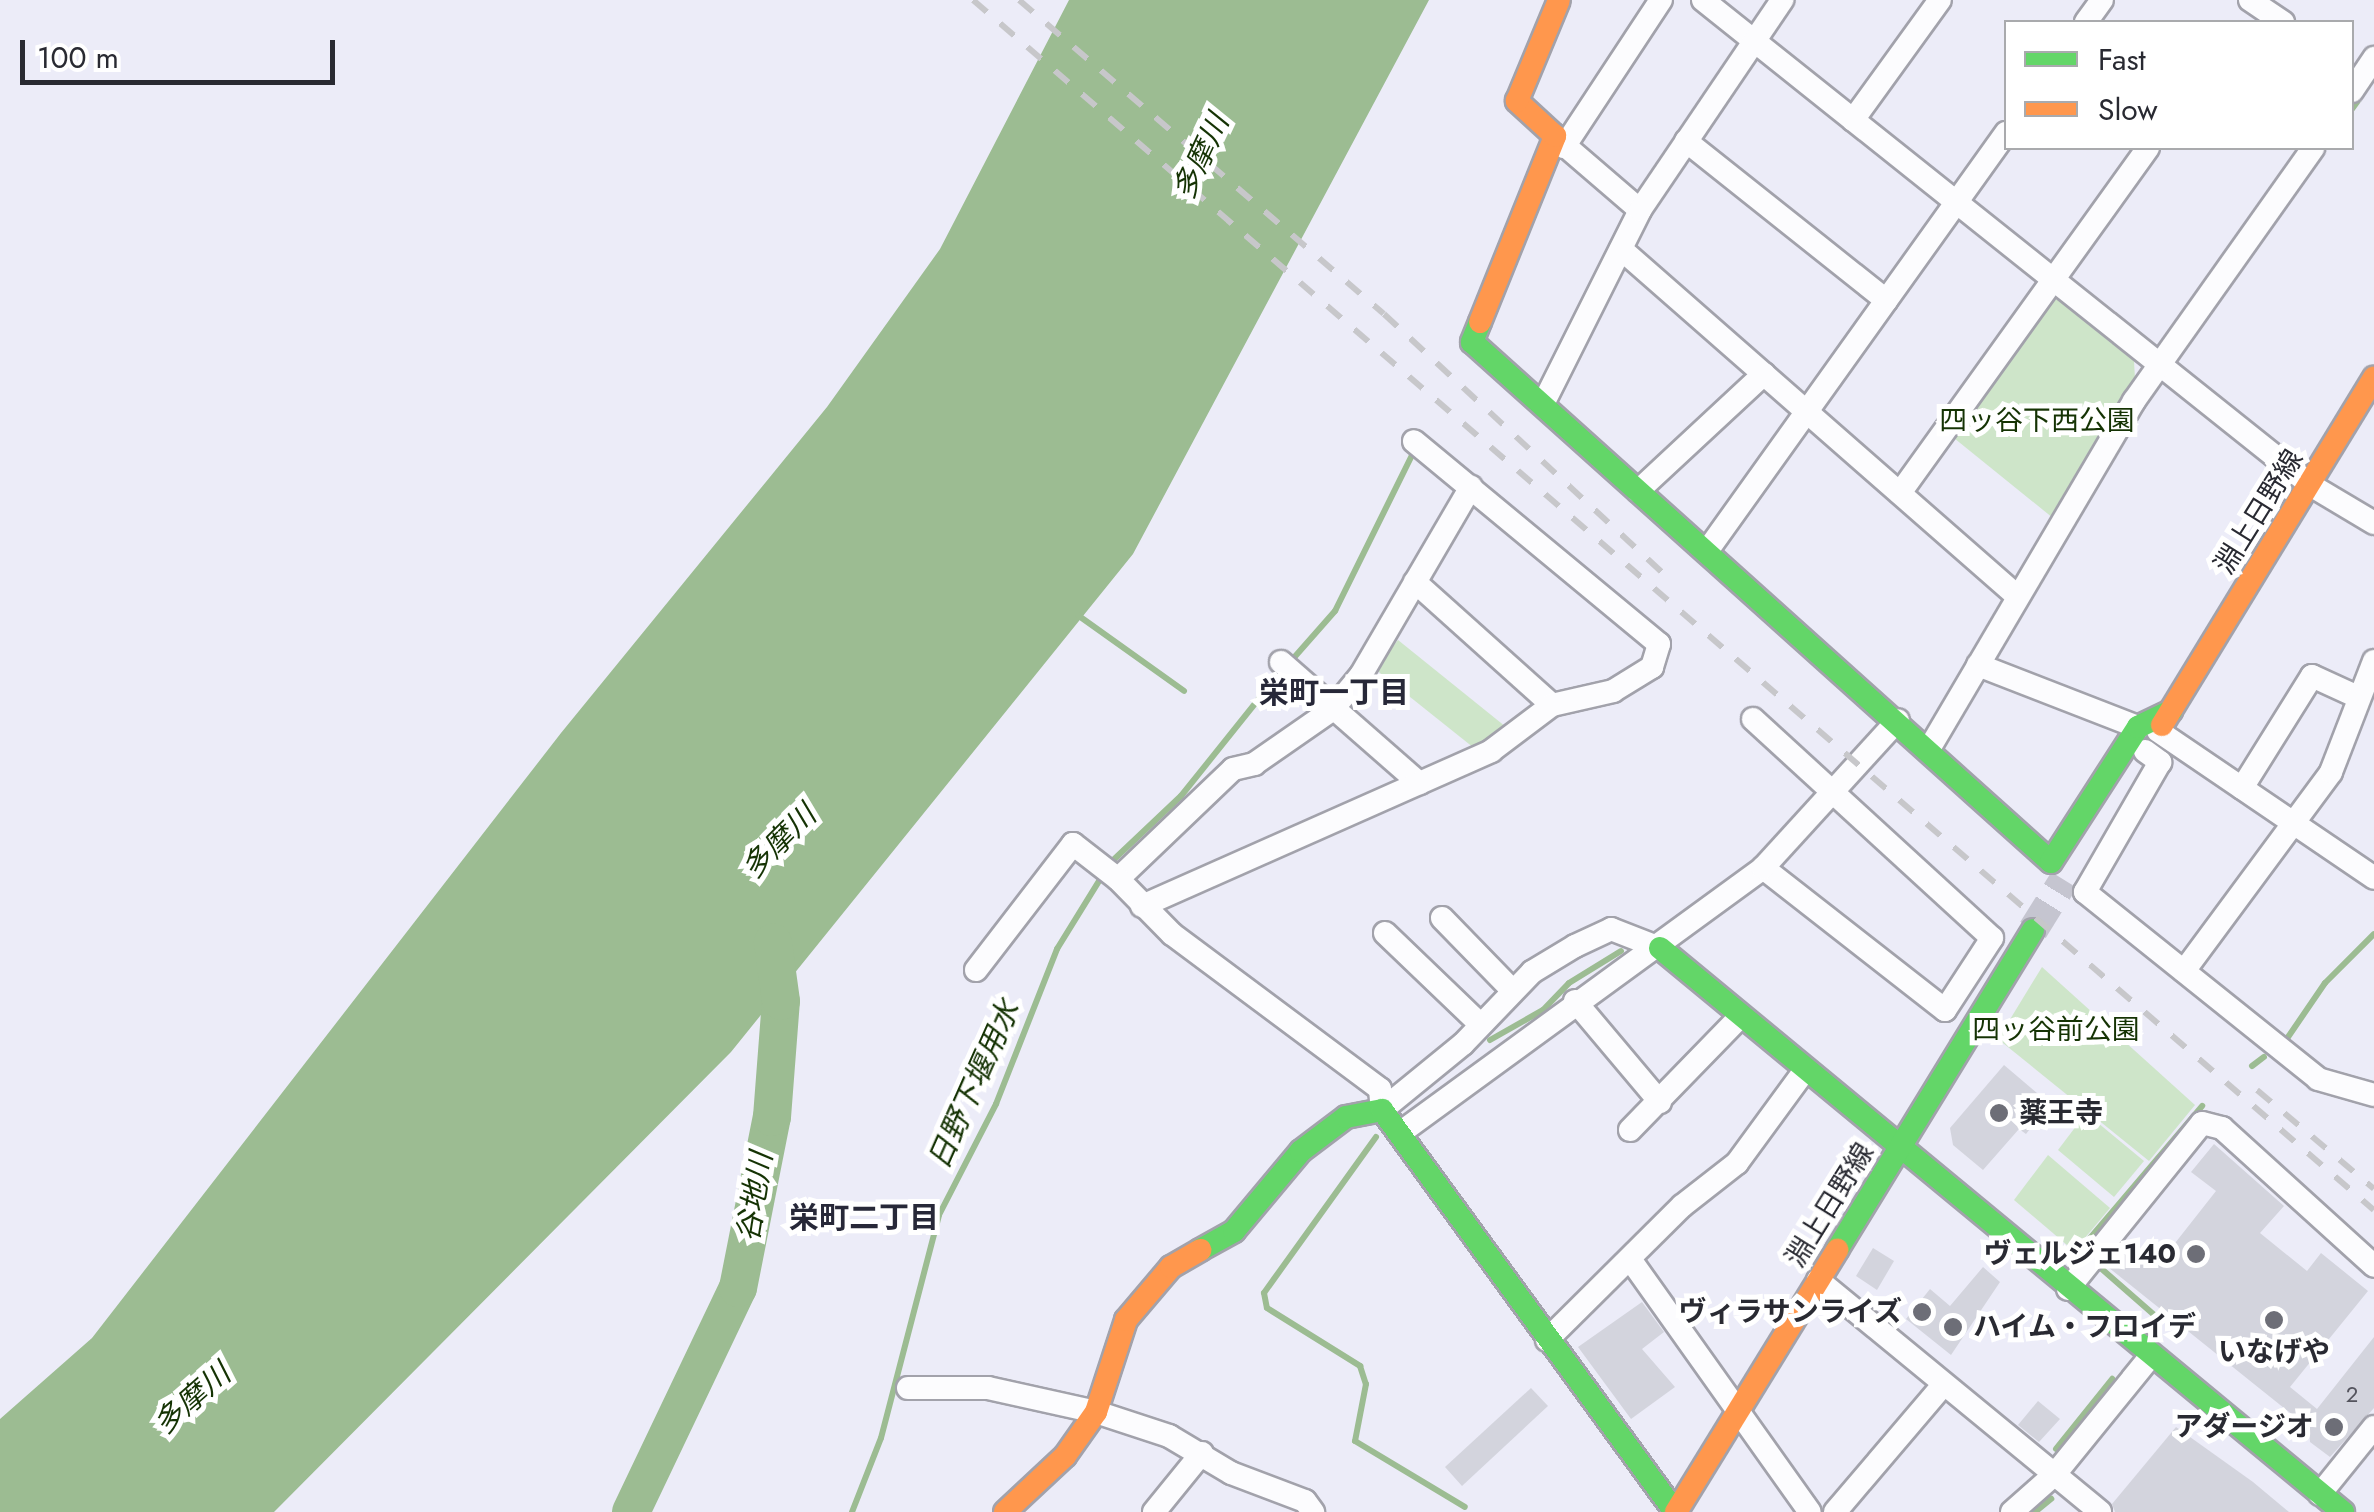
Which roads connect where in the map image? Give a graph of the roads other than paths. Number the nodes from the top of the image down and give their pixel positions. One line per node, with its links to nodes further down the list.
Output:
1 (1559, 0): 12 (street)
2 (1661, 0): 12 (street)
3 (1703, 0): 8 (street)
4 (1782, 0): 8 (street)
5 (1940, 0): 9 (street)
6 (2252, 1): 7 (street)
7 (2279, 20)
8 (1754, 40): 9 (street); 11 (street)
9 (1854, 120): 15 (street)
10 (2004, 136): 15 (street)
11 (1686, 140): 16 (street); 19 (street)
12 (1560, 142): 16 (street); 23 (street)
13 (2147, 150): 18 (street)
14 (2311, 150): 20 (street)
15 (1957, 203): 18 (street); 19 (street)
16 (1640, 210): 17 (street)
17 (1620, 249): 21 (street); 23 (street)
18 (2053, 280): 20 (street); 29 (street)
19 (1886, 300): 24 (street)
20 (2158, 364): 26 (street); 33 (street)
21 (1764, 374): 24 (street); 28 (street)
22 (2374, 378): 26 (street, 淵上日野線)
23 (1543, 404): 28 (street)
24 (1807, 412): 29 (street); 31 (street)
25 (1414, 442): 27 (street)
26 (2312, 486): 30 (street); 42 (street, 淵上日野線)
27 (1471, 487): 32 (street); 38 (street)
28 (1638, 491): 31 (street)
29 (1900, 493): 33 (street)
30 (2374, 523)
31 (1707, 551): 41 (street)
32 (1415, 582): 38 (street); 39 (street)
33 (2018, 596): 35 (street)
34 (2374, 661): 37 (street)
35 (1978, 665): 42 (street); 43 (street)
36 (1286, 667): 39 (street)
37 (2358, 698): 45 (street); 47 (street)
38 (1552, 705): 44 (street)
39 (1333, 709): 44 (street); 49 (street)
40 (1753, 719): 46 (street)
41 (1898, 720): 43 (street); 46 (street)
42 (2153, 730): 43 (street); 45 (street); 51 (street, 淵上日野線); 58 (street)
43 (1929, 749)
44 (1419, 783): 52 (street)
45 (2242, 788): 47 (street)
46 (1834, 795): 48 (street); 48 (street)
47 (2290, 824): 50 (street); 58 (street)
48 (1763, 868): 56 (street)
49 (1110, 872): 52 (street); 57 (street)
50 (2374, 878)
51 (2064, 880)
52 (1142, 906): 66 (street)
53 (1442, 918): 59 (street)
54 (2033, 930): 69 (street, 淵上日野線)
55 (1385, 933): 62 (street)
56 (1660, 948): 59 (street); 60 (street); 61 (street)
57 (976, 970)
58 (2184, 971): 64 (street)
59 (1512, 990): 62 (street)
60 (1576, 1001): 65 (street); 68 (street)
61 (1740, 1016): 63 (street); 65 (street)
62 (1480, 1024): 66 (street)
63 (1805, 1070): 69 (street); 70 (street)
64 (2374, 1095)
65 (1660, 1102): 67 (street)
66 (1382, 1110): 68 (street); 78 (street)
67 (1630, 1130)
68 (1400, 1133): 74 (street)
69 (1904, 1144): 72 (street, 淵上日野線); 73 (street)
70 (1630, 1260): 74 (street); 79 (street)
71 (2374, 1266): 73 (street)
72 (1818, 1280): 76 (street); 79 (street, 淵上日野線)
73 (2068, 1289): 75 (street)
74 (1547, 1340): 87 (street)
75 (2151, 1356): 82 (street); 83 (street)
76 (1943, 1385): 82 (street); 89 (street)
77 (908, 1388): 78 (street)
78 (1096, 1412): 81 (street); 84 (street)
79 (1736, 1413): 87 (street, 淵上日野線); 88 (street)
80 (2374, 1427): 83 (street)
81 (1202, 1453): 85 (street); 86 (street)
82 (2054, 1474): 90 (street); 91 (street)
83 (2320, 1494): 92 (street)
84 (1005, 1512)
85 (1154, 1512)
86 (1313, 1512)
87 (1676, 1512)
88 (1810, 1512)
89 (1836, 1512)
90 (2012, 1512)
91 (2100, 1512)
92 (2343, 1512)

